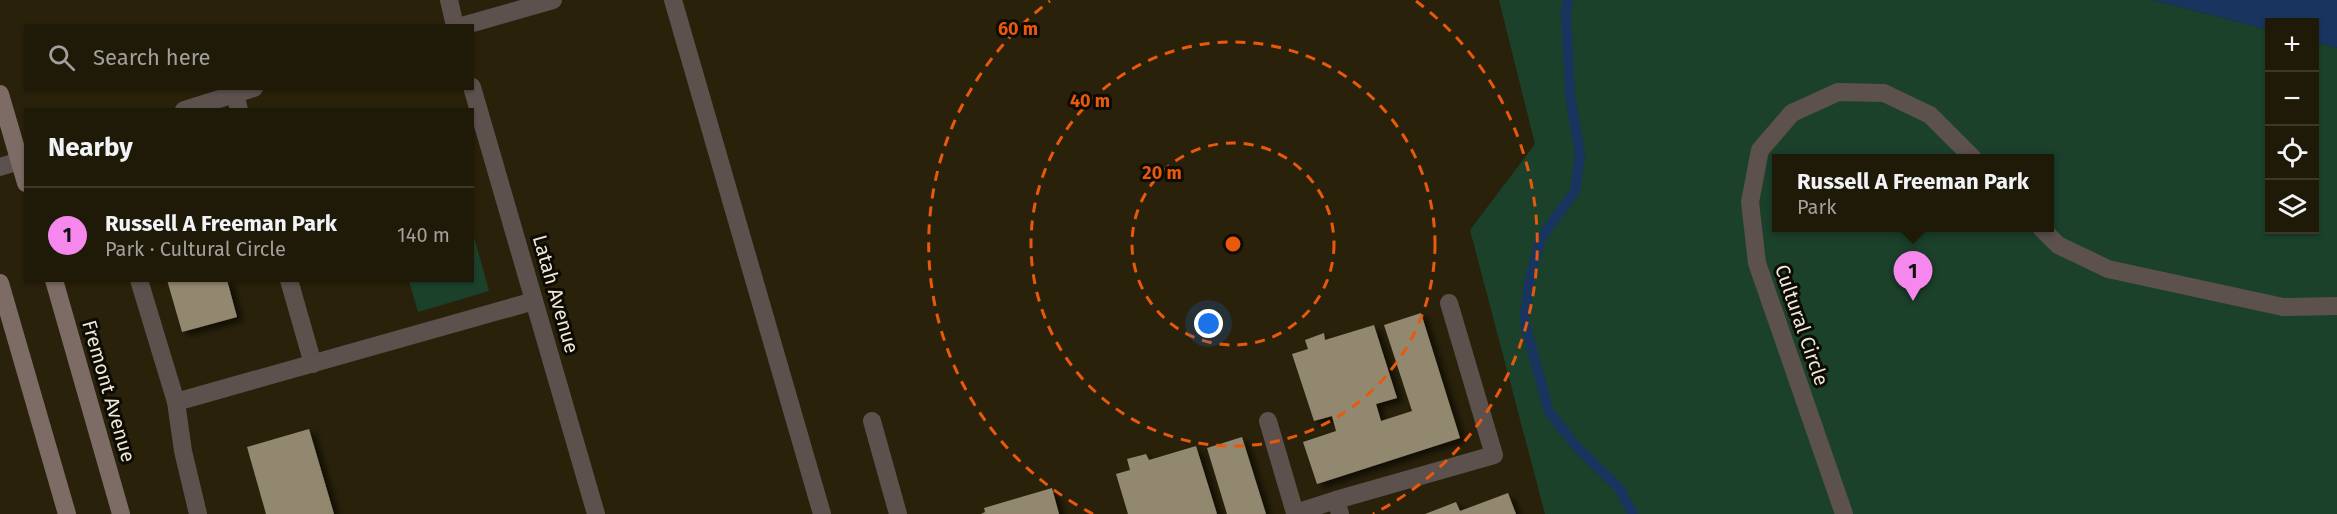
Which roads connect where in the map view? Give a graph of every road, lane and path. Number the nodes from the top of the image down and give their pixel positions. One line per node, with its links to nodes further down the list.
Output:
1 (449, 0): 4 (street)
2 (553, 0): 5 (street)
3 (673, 0): 31 (street)
4 (455, 24)
5 (469, 24)
6 (252, 90): 9 (street)
7 (473, 90): 19 (street, Latah Avenue)
8 (0, 94): 12 (street)
9 (237, 102): 10 (street)
10 (197, 108)
11 (1968, 154): 33 (street, Cultural Circle)
12 (22, 160): 13 (street)
13 (0, 167)
14 (2045, 232): 21 (street)
15 (55, 282): 28 (street, Fremont Avenue)
16 (140, 282): 23 (street)
17 (290, 282): 22 (street)
18 (0, 283): 27 (street)
19 (534, 301): 22 (street); 30 (street, Latah Avenue)
20 (1449, 303): 26 (street)
21 (2337, 306)
22 (313, 364): 23 (street)
23 (176, 402): 29 (street)
24 (872, 421): 32 (street)
25 (1268, 421): 26 (street)
26 (1338, 507)
27 (67, 514)
28 (121, 514)
29 (198, 514)
30 (596, 514)
31 (822, 514)
32 (898, 514)
33 (1844, 514)

